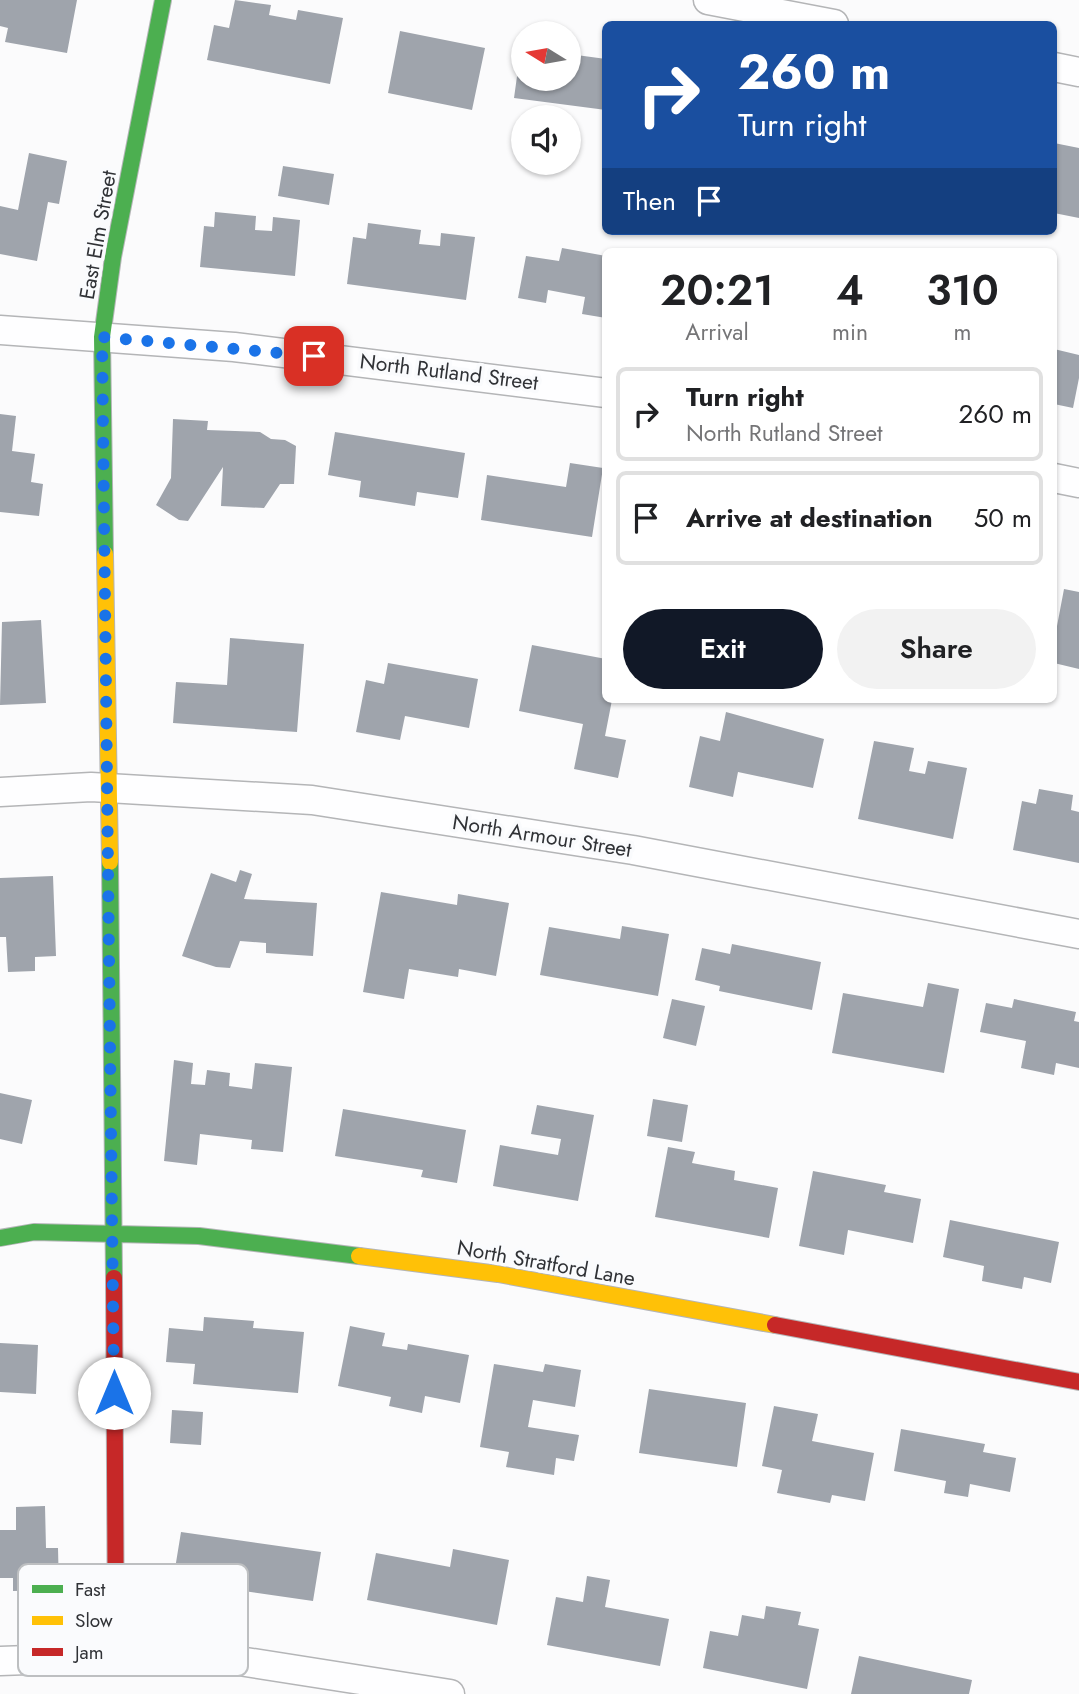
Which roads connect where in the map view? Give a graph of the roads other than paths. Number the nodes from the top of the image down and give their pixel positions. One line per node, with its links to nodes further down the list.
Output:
1 (163, 0): 7 (street, East Elm Street)
2 (708, 0): 3 (street)
3 (818, 21)
4 (1057, 68): 5 (street)
5 (1079, 72)
6 (0, 330): 7 (street, North Rutland Street)
7 (102, 337): 8 (street, North Rutland Street); 11 (street, East Elm Street)
8 (602, 393)
9 (1057, 479): 10 (street)
10 (1079, 483)
11 (109, 789): 12 (street, North Armour Street); 13 (street, North Armour Street); 14 (street, East Elm Street)
12 (0, 793)
13 (1079, 934)
14 (113, 1234): 15 (street, North Stratford Lane); 16 (street, North Stratford Lane); 17 (street, East Elm Street)
15 (0, 1238)
16 (1079, 1382)
17 (115, 1564)
18 (18, 1660): 19 (street)
19 (0, 1661)
20 (248, 1662): 21 (street)
21 (450, 1694)

